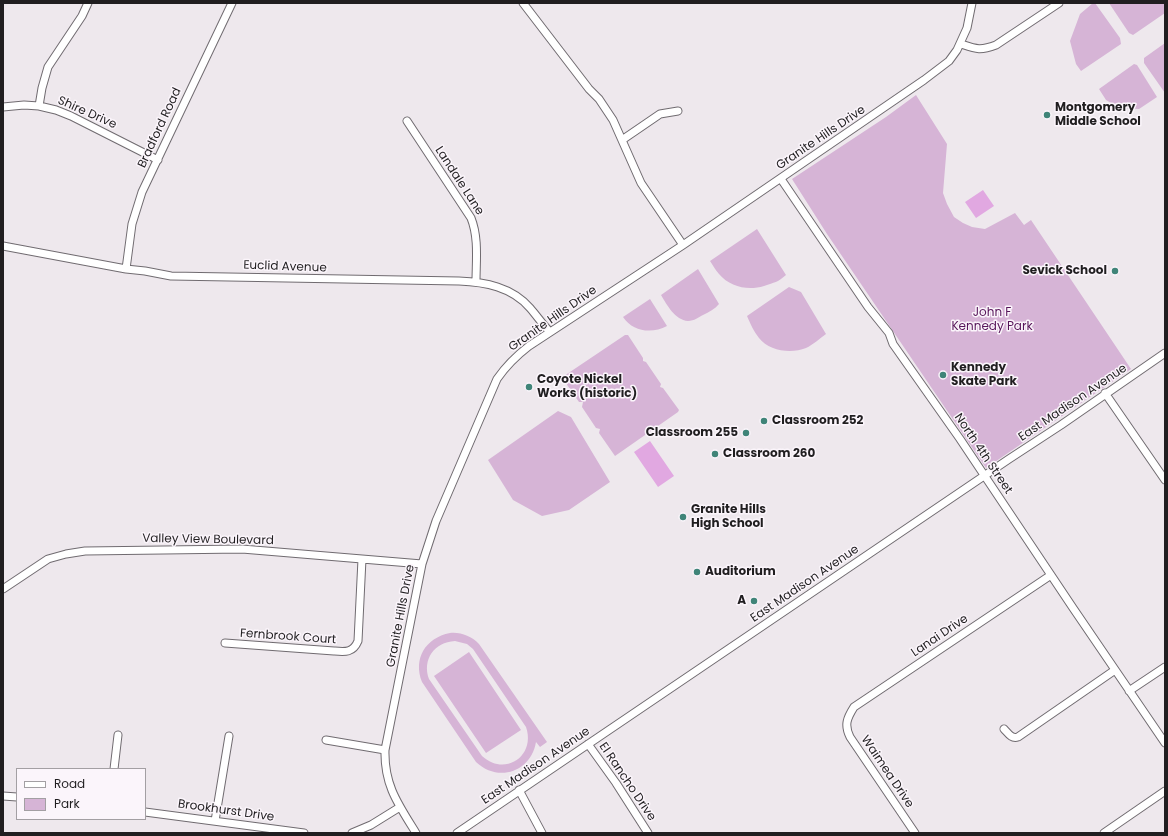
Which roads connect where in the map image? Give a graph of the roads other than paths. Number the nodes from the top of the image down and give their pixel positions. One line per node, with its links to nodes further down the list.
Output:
1 (88, 3): 7 (street)
2 (232, 3): 12 (street, Bradford Road)
3 (522, 3): 11 (street)
4 (972, 3): 6 (street, Granite Hills Drive)
5 (1059, 3): 6 (street)
6 (961, 44): 13 (street, Granite Hills Drive)
7 (39, 106): 8 (street, Shire Drive); 12 (street, Shire Drive)
8 (3, 107)
9 (678, 111): 11 (street)
10 (407, 122): 17 (street, Landale Lane)
11 (622, 140): 15 (street)
12 (158, 160): 16 (street, Bradford Road)
13 (781, 179): 15 (street, Granite Hills Drive); 21 (street, North 4th Street)
14 (3, 246): 16 (street, Euclid Avenue)
15 (683, 246): 18 (street, Granite Hills Drive)
16 (126, 269): 17 (street, Euclid Avenue)
17 (476, 282): 18 (street, Euclid Avenue)
18 (550, 332): 24 (street, Granite Hills Drive)
19 (1165, 353): 20 (street, East Madison Avenue)
20 (1106, 393): 21 (street, East Madison Avenue); 22 (street)
21 (984, 476): 25 (street, North 4th Street); 37 (street, East Madison Avenue)
22 (1165, 480)
23 (362, 559): 24 (street, Valley View Boulevard); 26 (street, Valley View Boulevard); 27 (street, Fernbrook Court)
24 (422, 564): 38 (street, Granite Hills Drive)
25 (1051, 575): 29 (street, North 4th Street); 31 (street, Lanai Drive)
26 (3, 589)
27 (225, 643)
28 (1165, 667): 30 (street)
29 (1115, 670): 30 (street, North 4th Street); 32 (street)
30 (1129, 691): 36 (street, North 4th Street)
31 (847, 721): 54 (street, Waimea Drive)
32 (1004, 728)
33 (118, 735): 39 (street)
34 (229, 736): 46 (street)
35 (326, 740): 38 (street)
36 (1165, 743)
37 (588, 744): 40 (street, East Madison Avenue); 53 (street, El Rancho Drive)
38 (386, 750): 44 (street, Granite Hills Drive)
39 (114, 768)
40 (519, 790): 51 (street, East Madison Avenue); 52 (street)
41 (1165, 790): 55 (street)
42 (3, 796): 43 (street)
43 (16, 797)
44 (400, 807): 49 (street); 50 (street, Granite Hills Drive)
45 (146, 812): 46 (street, Brookhurst Drive)
46 (215, 821): 47 (street, Brookhurst Drive)
47 (284, 832): 48 (street, Brookhurst Drive)
48 (304, 833)
49 (352, 833)
50 (416, 833)
51 (457, 833)
52 (542, 833)
53 (648, 833)
54 (915, 833)
55 (1104, 833)

